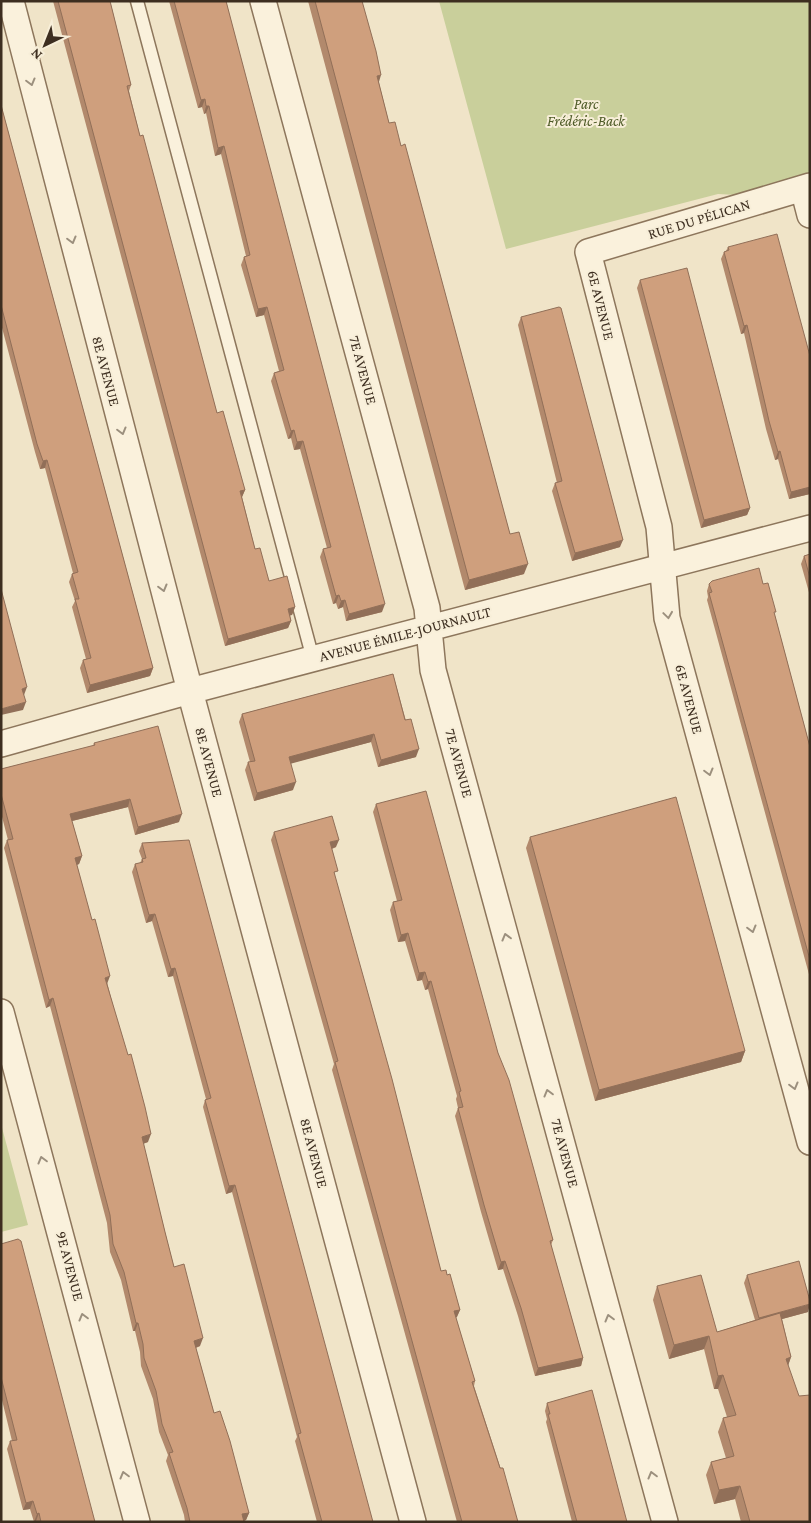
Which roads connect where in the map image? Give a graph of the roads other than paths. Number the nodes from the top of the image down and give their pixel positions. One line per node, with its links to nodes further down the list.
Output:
1 (11, 1): 11 (street, 8E AVENUE, one-way to 11)
2 (137, 1): 10 (lane)
3 (263, 1): 9 (street, 7E AVENUE)
4 (806, 187): 5 (street); 6 (street, RUE DU PÉLICAN)
5 (810, 215)
6 (588, 252): 8 (street, 6E AVENUE)
7 (810, 528): 8 (street, AVENUE ÉMILE-JOURNAULT)
8 (663, 566): 9 (street, AVENUE ÉMILE-JOURNAULT); 14 (street, 6E AVENUE, one-way to 14)
9 (429, 627): 10 (street, AVENUE ÉMILE-JOURNAULT); 17 (street, 7E AVENUE, one-way to 9)
10 (313, 659): 11 (street, AVENUE ÉMILE-JOURNAULT)
11 (190, 691): 12 (street, AVENUE ÉMILE-JOURNAULT); 16 (street, 8E AVENUE)
12 (1, 744)
13 (1, 1012): 15 (street, 9E AVENUE, one-way to 13)
14 (810, 1142)
15 (137, 1522)
16 (413, 1522)
17 (664, 1522)

